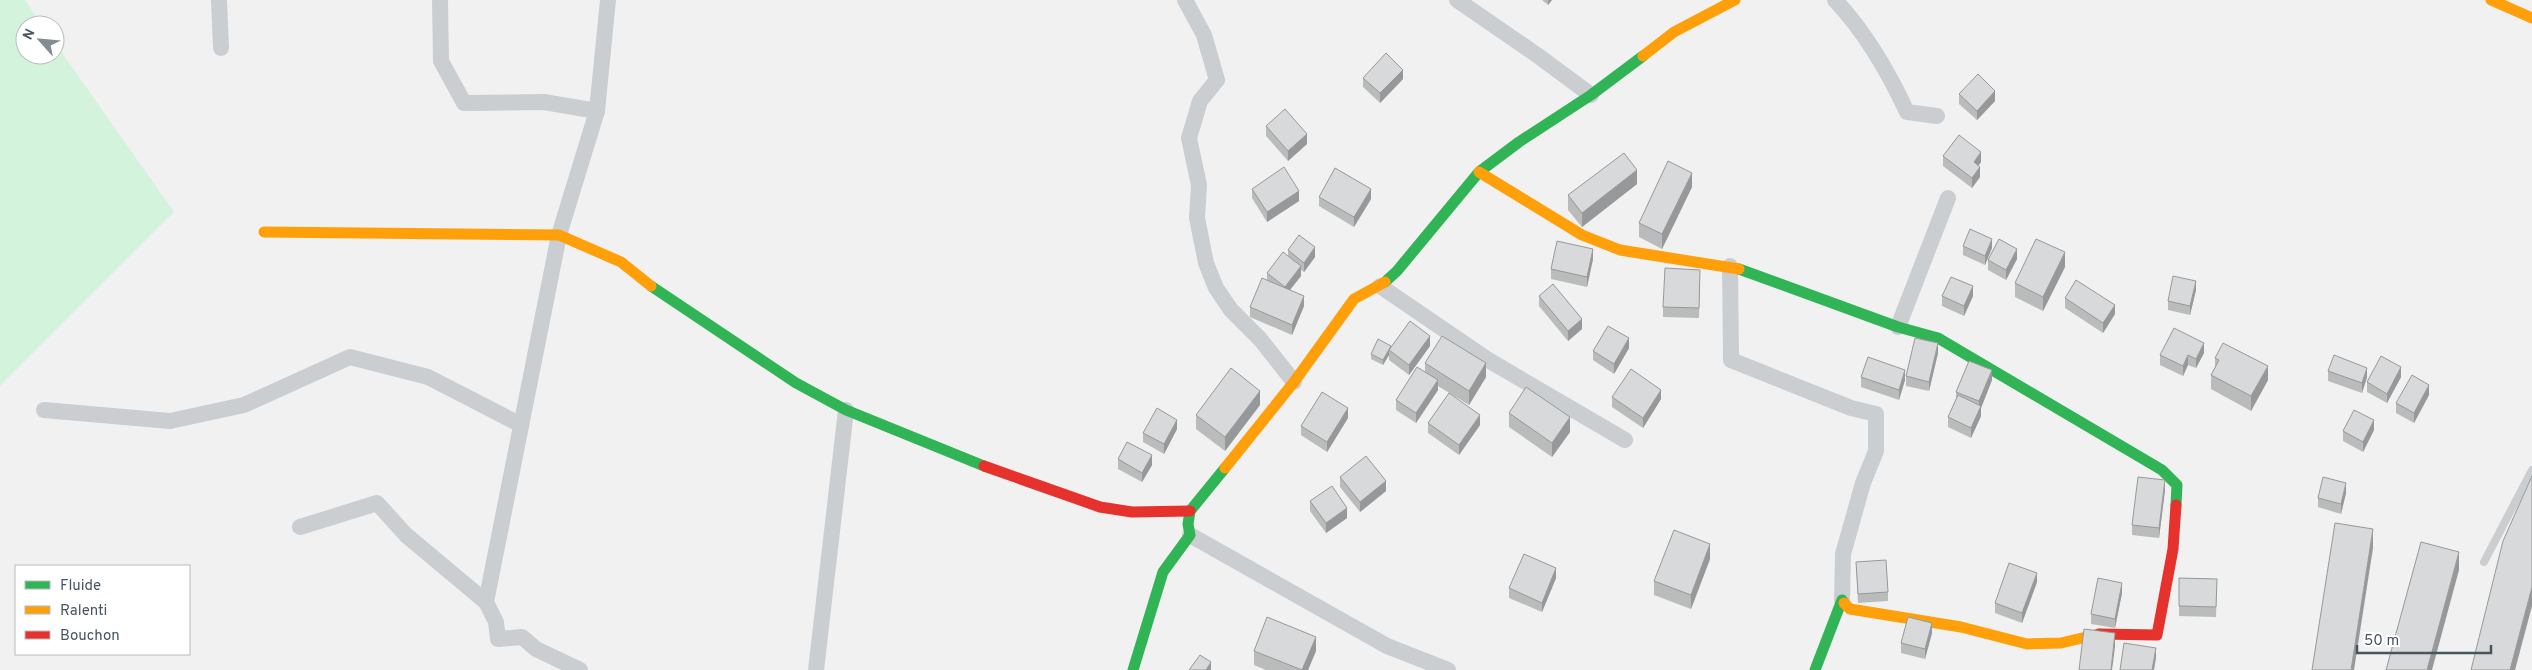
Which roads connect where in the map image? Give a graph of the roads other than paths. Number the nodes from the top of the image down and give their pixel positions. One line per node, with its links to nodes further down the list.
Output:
1 (219, 0): 10 (street)
2 (440, 0): 12 (street)
3 (608, 0): 12 (street)
4 (1186, 0): 21 (street)
5 (1457, 0): 11 (street)
6 (1735, 0): 11 (street)
7 (1835, 0): 13 (street)
8 (2491, 0): 9 (street)
9 (2532, 18)
10 (221, 48)
11 (1591, 95): 14 (street)
12 (597, 111): 17 (street)
13 (1937, 116)
14 (1479, 172): 18 (street); 19 (street)
15 (1948, 198): 20 (street)
16 (264, 232): 17 (street)
17 (558, 235): 23 (street); 24 (street)
18 (1730, 266): 20 (street); 31 (street)
19 (1380, 286): 21 (street); 25 (street)
20 (1898, 327): 31 (street)
21 (1294, 382): 27 (street)
22 (44, 410): 24 (street)
23 (846, 410): 27 (street); 34 (street)
24 (521, 424): 32 (street)
25 (1625, 440)
26 (2532, 470): 30 (lane)
27 (1190, 511): 29 (street)
28 (300, 527): 32 (street)
29 (1190, 534): 35 (street); 36 (street)
30 (2484, 562)
31 (1842, 600): 37 (street)
32 (486, 602): 33 (street)
33 (580, 670)
34 (816, 670)
35 (1133, 670)
36 (1448, 670)
37 (1815, 670)

